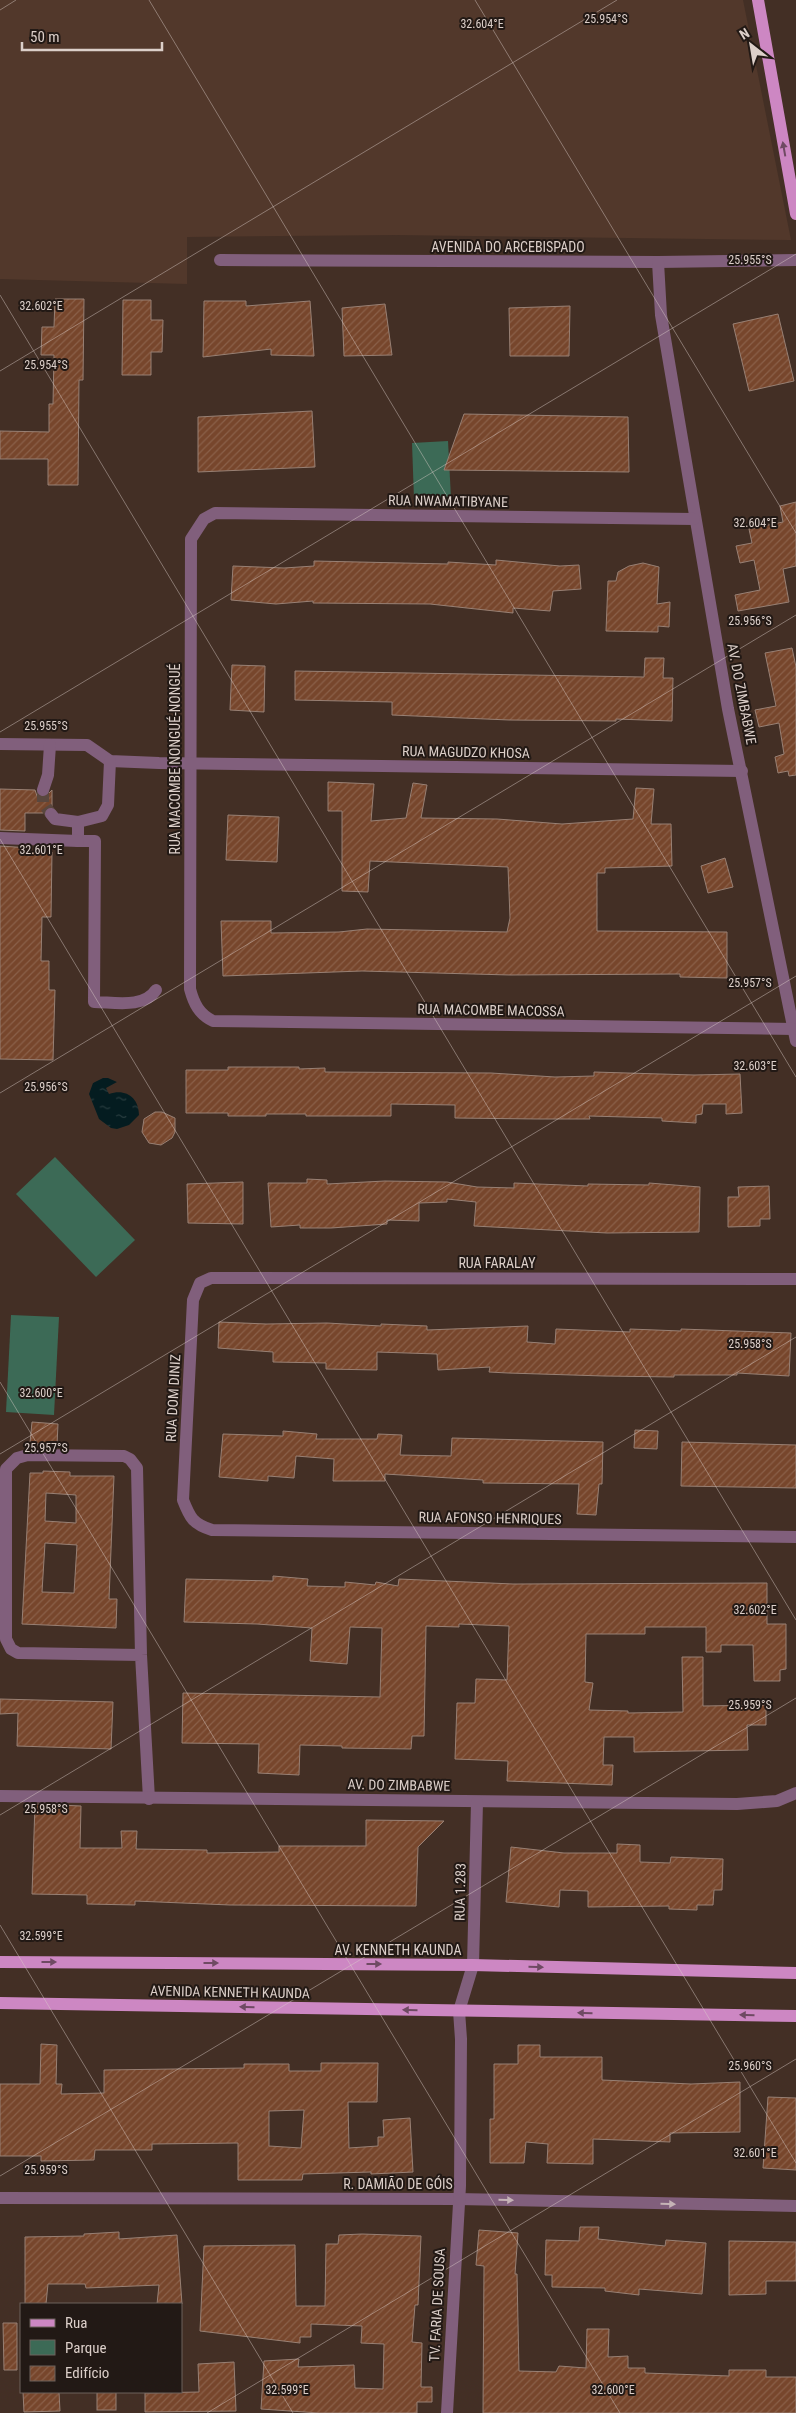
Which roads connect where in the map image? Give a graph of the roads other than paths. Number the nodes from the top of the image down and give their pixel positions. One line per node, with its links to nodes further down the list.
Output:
1 (758, 0): 2 (main road, one-way to 1)
2 (796, 214)
3 (220, 260): 5 (street, AVENIDA DO ARCEBISPADO)
4 (796, 260): 5 (street, AVENIDA DO ARCEBISPADO)
5 (658, 262): 7 (street, AV. DO ZIMBABWE)
6 (204, 519): 7 (street, RUA NWAMATIBYANE); 11 (street, RUA MACOMBE NONGUÉ-NONGUÉ)
7 (694, 519): 12 (street, AV. DO ZIMBABWE)
8 (0, 744): 9 (street)
9 (50, 745): 10 (street); 13 (street)
10 (110, 761): 11 (street, RUA MAGUDZO KHOSA); 15 (street)
11 (189, 763): 12 (street, RUA MAGUDZO KHOSA); 19 (street, RUA MACOMBE NONGUÉ-NONGUÉ)
12 (742, 771): 20 (street, AV. DO ZIMBABWE)
13 (43, 790)
14 (51, 814): 15 (street)
15 (78, 822): 17 (street)
16 (0, 838): 17 (street)
17 (78, 841): 18 (street)
18 (156, 990)
19 (194, 1004): 20 (street, RUA MACOMBE MACOSSA)
20 (795, 1035)
21 (796, 1279): 22 (street, RUA FARALAY)
22 (200, 1283): 23 (street, RUA DOM DINIZ)
23 (189, 1516): 24 (street, RUA AFONSO HENRIQUES)
24 (796, 1537)
25 (141, 1655): 25 (street); 28 (street)
26 (796, 1793): 29 (street, AV. DO ZIMBABWE)
27 (0, 1796): 28 (street, AV. DO ZIMBABWE)
28 (149, 1799): 29 (street, AV. DO ZIMBABWE)
29 (477, 1802): 31 (street, RUA 1.283)
30 (0, 1962): 31 (main road, AV. KENNETH KAUNDA, one-way to 31)
31 (473, 1965): 32 (main road, AV. KENNETH KAUNDA, one-way to 32); 34 (street, RUA 1.283)
32 (796, 1973)
33 (0, 2003): 34 (main road, AVENIDA KENNETH KAUNDA, one-way to 33)
34 (458, 2011): 35 (main road, one-way to 34); 37 (street, TV. FARIA DE SOUSA)
35 (796, 2016)
36 (0, 2198): 37 (street, R. DAMIÃO DE GÓIS)
37 (457, 2199): 38 (street, R. DAMIÃO DE GÓIS, one-way to 38); 39 (street, TV. FARIA DE SOUSA)
38 (796, 2206)
39 (447, 2413)

